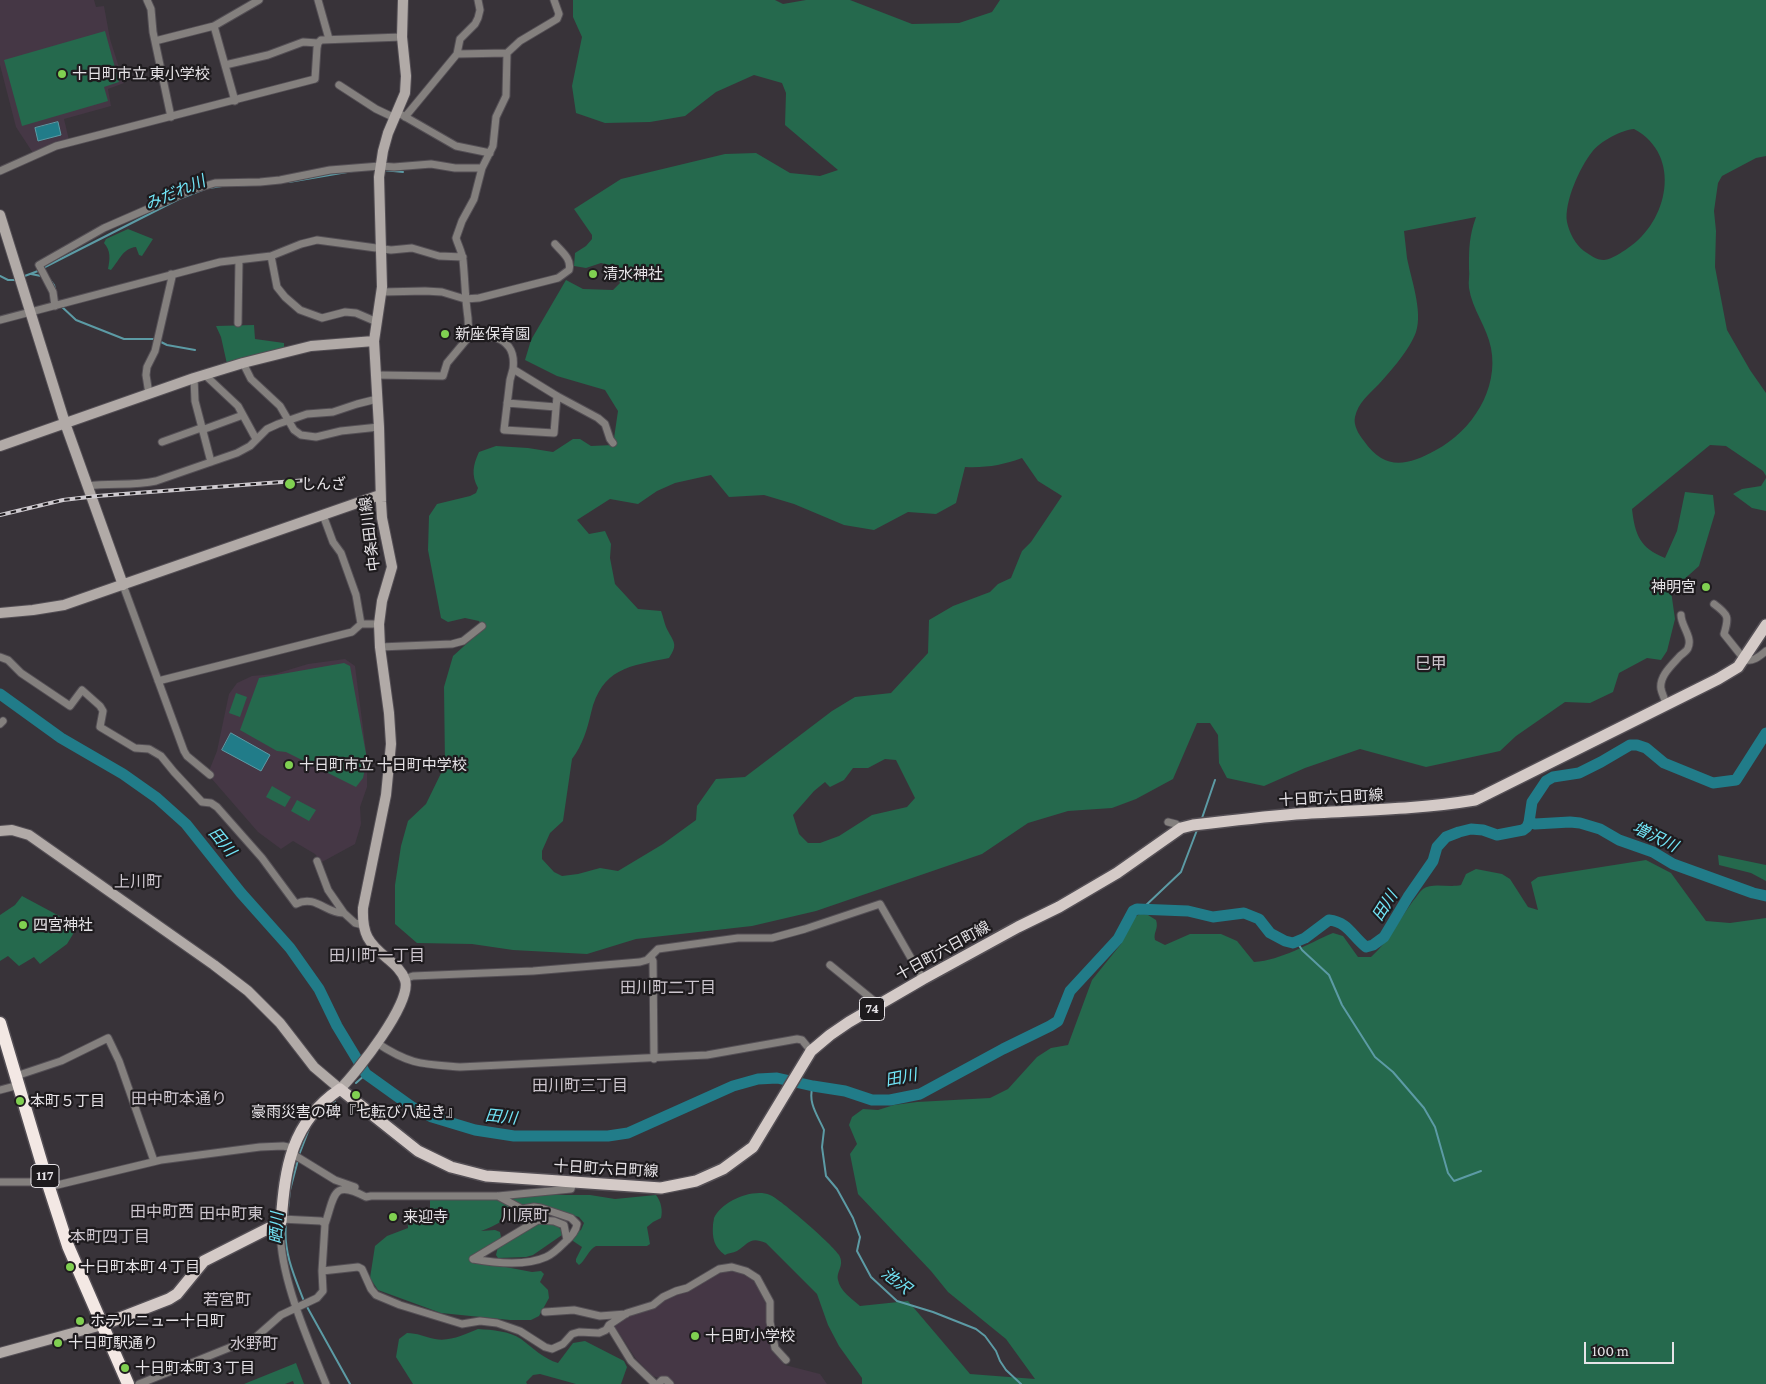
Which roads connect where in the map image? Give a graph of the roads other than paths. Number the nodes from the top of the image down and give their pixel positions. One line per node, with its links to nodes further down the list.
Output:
1 (147, 0): 10 (street)
2 (259, 0): 7 (street)
3 (318, 0): 9 (street)
4 (403, 0): 8 (street, 中条田川線)
5 (478, 0): 13 (street)
6 (554, 0): 12 (street)
7 (214, 26): 10 (street); 14 (street)
8 (402, 37): 9 (street); 17 (street, 中条田川線)
9 (329, 39): 11 (street)
10 (154, 41): 18 (street)
11 (318, 44): 14 (street); 16 (street)
12 (507, 53): 13 (street); 19 (street)
13 (457, 54): 17 (street)
14 (225, 65): 16 (street)
15 (339, 84): 17 (street)
16 (235, 101): 18 (street)
17 (399, 116): 19 (street); 20 (street, 中条田川線)
18 (171, 117): 22 (street)
19 (490, 153): 21 (street)
20 (380, 166): 21 (street); 26 (street, 中条田川線); 33 (street)
21 (482, 168): 28 (street)
22 (0, 171)
23 (0, 215): 24 (street)
24 (3, 237): 34 (street)
25 (555, 244): 32 (street)
26 (382, 249): 27 (street); 28 (street); 31 (street, 中条田川線)
27 (271, 256): 29 (street); 36 (street)
28 (463, 257): 32 (street)
29 (239, 260): 30 (street); 37 (street)
30 (171, 274): 33 (street); 45 (street)
31 (382, 292): 32 (street); 36 (street, 中条田川線)
32 (465, 299): 38 (street)
33 (54, 306): 34 (street)
34 (31, 312): 35 (street); 52 (street)
35 (0, 320)
36 (377, 322): 39 (street, 中条田川線)
37 (238, 323)
38 (472, 333): 41 (street); 43 (street)
39 (374, 341): 40 (street); 43 (street, 中条田川線)
40 (243, 363): 42 (street); 51 (street)
41 (513, 369): 46 (street); 48 (street)
42 (206, 374): 44 (street); 50 (street)
43 (376, 375): 47 (street, 中条田川線)
44 (194, 378): 45 (street); 54 (street)
45 (149, 394): 52 (street)
46 (557, 396): 49 (street); 57 (street)
47 (377, 399): 51 (street); 53 (street, 中条田川線)
48 (507, 403): 49 (street); 49 (street)
49 (556, 407)
50 (243, 415): 54 (street); 55 (street)
51 (290, 421): 53 (street); 55 (street)
52 (65, 423): 58 (street); 60 (street)
53 (379, 427): 61 (street, 中条田川線)
54 (202, 429): 56 (street); 59 (street)
55 (256, 439): 59 (street)
56 (162, 442)
57 (613, 443)
58 (0, 446)
59 (211, 462): 60 (street)
60 (88, 486): 63 (street)
61 (380, 495): 62 (street); 68 (street, 中条田川線)
62 (323, 514): 63 (street); 67 (street)
63 (123, 584): 65 (street); 75 (street)
64 (1714, 604): 74 (street)
65 (0, 613)
66 (1681, 615): 76 (street)
67 (361, 624): 68 (street); 75 (street)
68 (379, 624): 71 (street, 中条田川線)
69 (1766, 625): 74 (main road, 十日町六日町線 / 74)
70 (482, 626): 71 (street)
71 (380, 647): 83 (street, 中条田川線)
72 (1766, 652): 74 (street)
73 (0, 656): 82 (street)
74 (1744, 660): 76 (main road, 十日町六日町線 / 74)
75 (158, 681): 77 (street)
76 (1666, 704): 79 (main road, 十日町六日町線 / 74)
77 (210, 775)
78 (1168, 822): 79 (street)
79 (1181, 828): 87 (main road, 十日町六日町線 / 74)
80 (0, 831): 94 (street)
81 (317, 861): 82 (street)
82 (344, 913): 83 (street)
83 (363, 925): 86 (street)
84 (651, 957): 86 (street); 87 (street); 92 (street)
85 (830, 965): 88 (street)
86 (404, 979): 90 (street)
87 (923, 979): 88 (main road, 十日町六日町線 / 74)
88 (876, 1006): 91 (main road, 十日町六日町線 / 74)
89 (0, 1023): 93 (highway, 117)
90 (377, 1043): 92 (street); 94 (street)
91 (811, 1050): 92 (street); 99 (main road, 十日町六日町線 / 74)
92 (654, 1059)
93 (17, 1080): 95 (street); 97 (street); 100 (highway, 117)
94 (340, 1089): 96 (main road); 99 (main road, 十日町六日町線 / 74)
95 (0, 1090)
96 (292, 1151): 97 (street); 101 (street); 103 (main road)
97 (154, 1161): 100 (street)
98 (0, 1182): 100 (street)
99 (573, 1182): 102 (street)
100 (48, 1184): 110 (highway, 117)
101 (371, 1196): 102 (street); 104 (street)
102 (498, 1196): 105 (street)
103 (281, 1221): 104 (street); 107 (street); 110 (main road)
104 (325, 1224): 106 (street)
105 (567, 1240): 105 (street)
106 (322, 1271): 107 (street); 111 (street)
107 (302, 1305): 115 (street); 116 (street)
108 (545, 1312): 109 (street)
109 (627, 1314): 111 (street); 113 (street)
110 (102, 1325): 112 (street); 114 (highway, 117)
111 (609, 1325): 117 (street)
112 (0, 1353)
113 (786, 1360)
114 (128, 1384)
115 (140, 1384)
116 (326, 1384)
117 (657, 1384): 118 (street)
118 (670, 1384)

